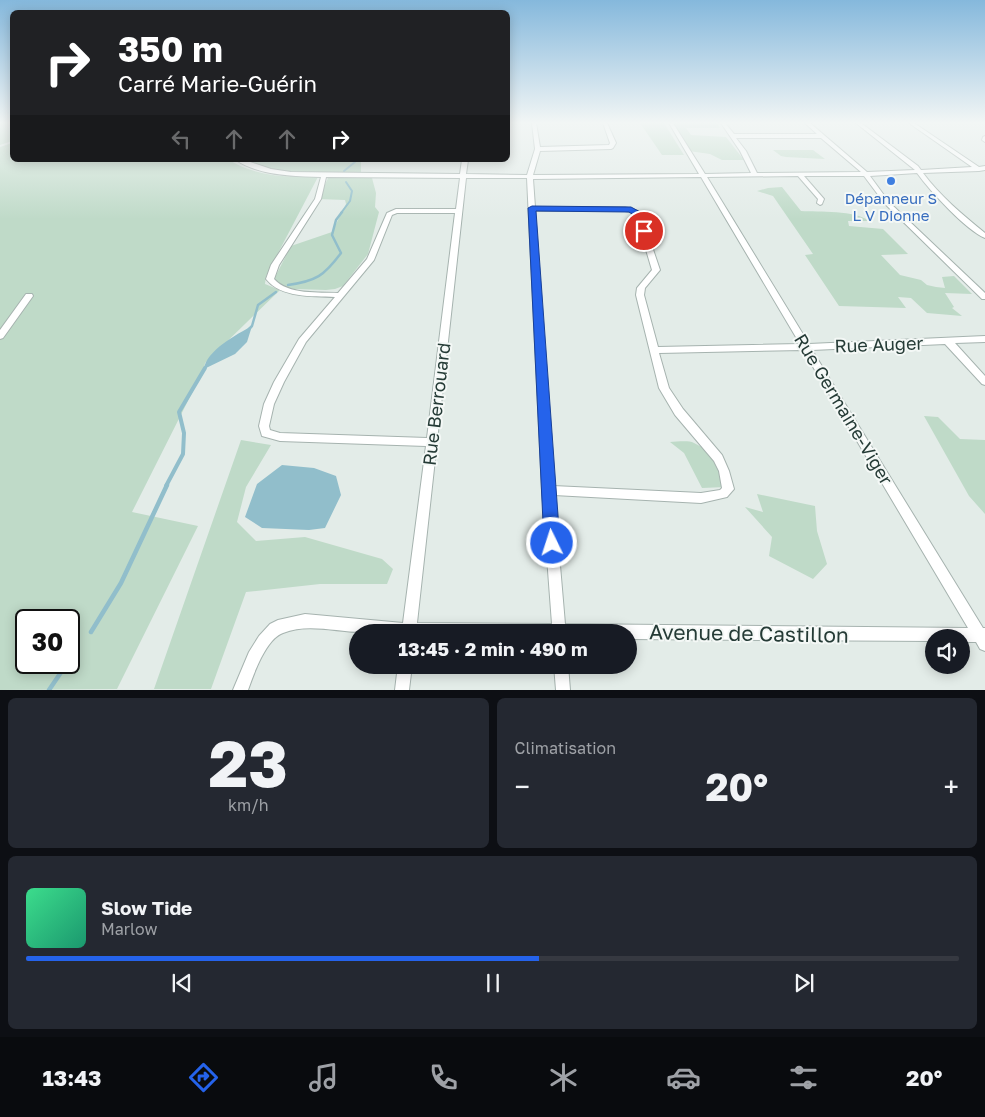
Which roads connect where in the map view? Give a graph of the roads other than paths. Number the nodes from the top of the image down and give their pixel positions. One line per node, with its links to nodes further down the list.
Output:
1 (536, 155): 18 (street)
2 (690, 155): 15 (street)
3 (744, 155): 16 (street)
4 (844, 155): 11 (street)
5 (899, 155): 10 (street)
6 (962, 155): 9 (street)
7 (244, 162): 13 (street)
8 (465, 162): 14 (street, Rue Berrouard)
9 (982, 168): 10 (street); 12 (street)
10 (920, 172): 11 (street); 22 (street)
11 (866, 174): 17 (street); 25 (street)
12 (985, 174)
13 (324, 175): 14 (street); 23 (street)
14 (464, 175): 18 (street); 21 (street, Rue Berrouard)
15 (703, 175): 16 (street); 18 (street); 29 (street, Rue Germaine-Viger)
16 (755, 175): 17 (street)
17 (800, 175): 19 (street)
18 (530, 176): 20 (street)
19 (820, 203)
20 (532, 208): 30 (street); 33 (street)
21 (460, 211): 23 (street); 32 (street, Rue Berrouard)
22 (985, 236)
23 (341, 295): 32 (street)
24 (29, 296): 26 (street)
25 (985, 296)
26 (0, 336)
27 (985, 339): 28 (street, Rue Auger)
28 (948, 341): 29 (street, Rue Auger); 31 (street)
29 (807, 347): 30 (street, Rue Auger); 38 (street, Rue Germaine-Viger)
30 (654, 350): 33 (street)
31 (985, 382)
32 (432, 442): 34 (street, Rue Berrouard)
33 (548, 490): 35 (street)
34 (410, 624)
35 (558, 624)
36 (349, 625): 41 (street, Avenue de Castillon)
37 (637, 633): 38 (street, Avenue de Castillon)
38 (983, 638)
39 (404, 674): 42 (street)
40 (562, 674): 43 (street)
41 (240, 690)
42 (402, 690)
43 (563, 690)

